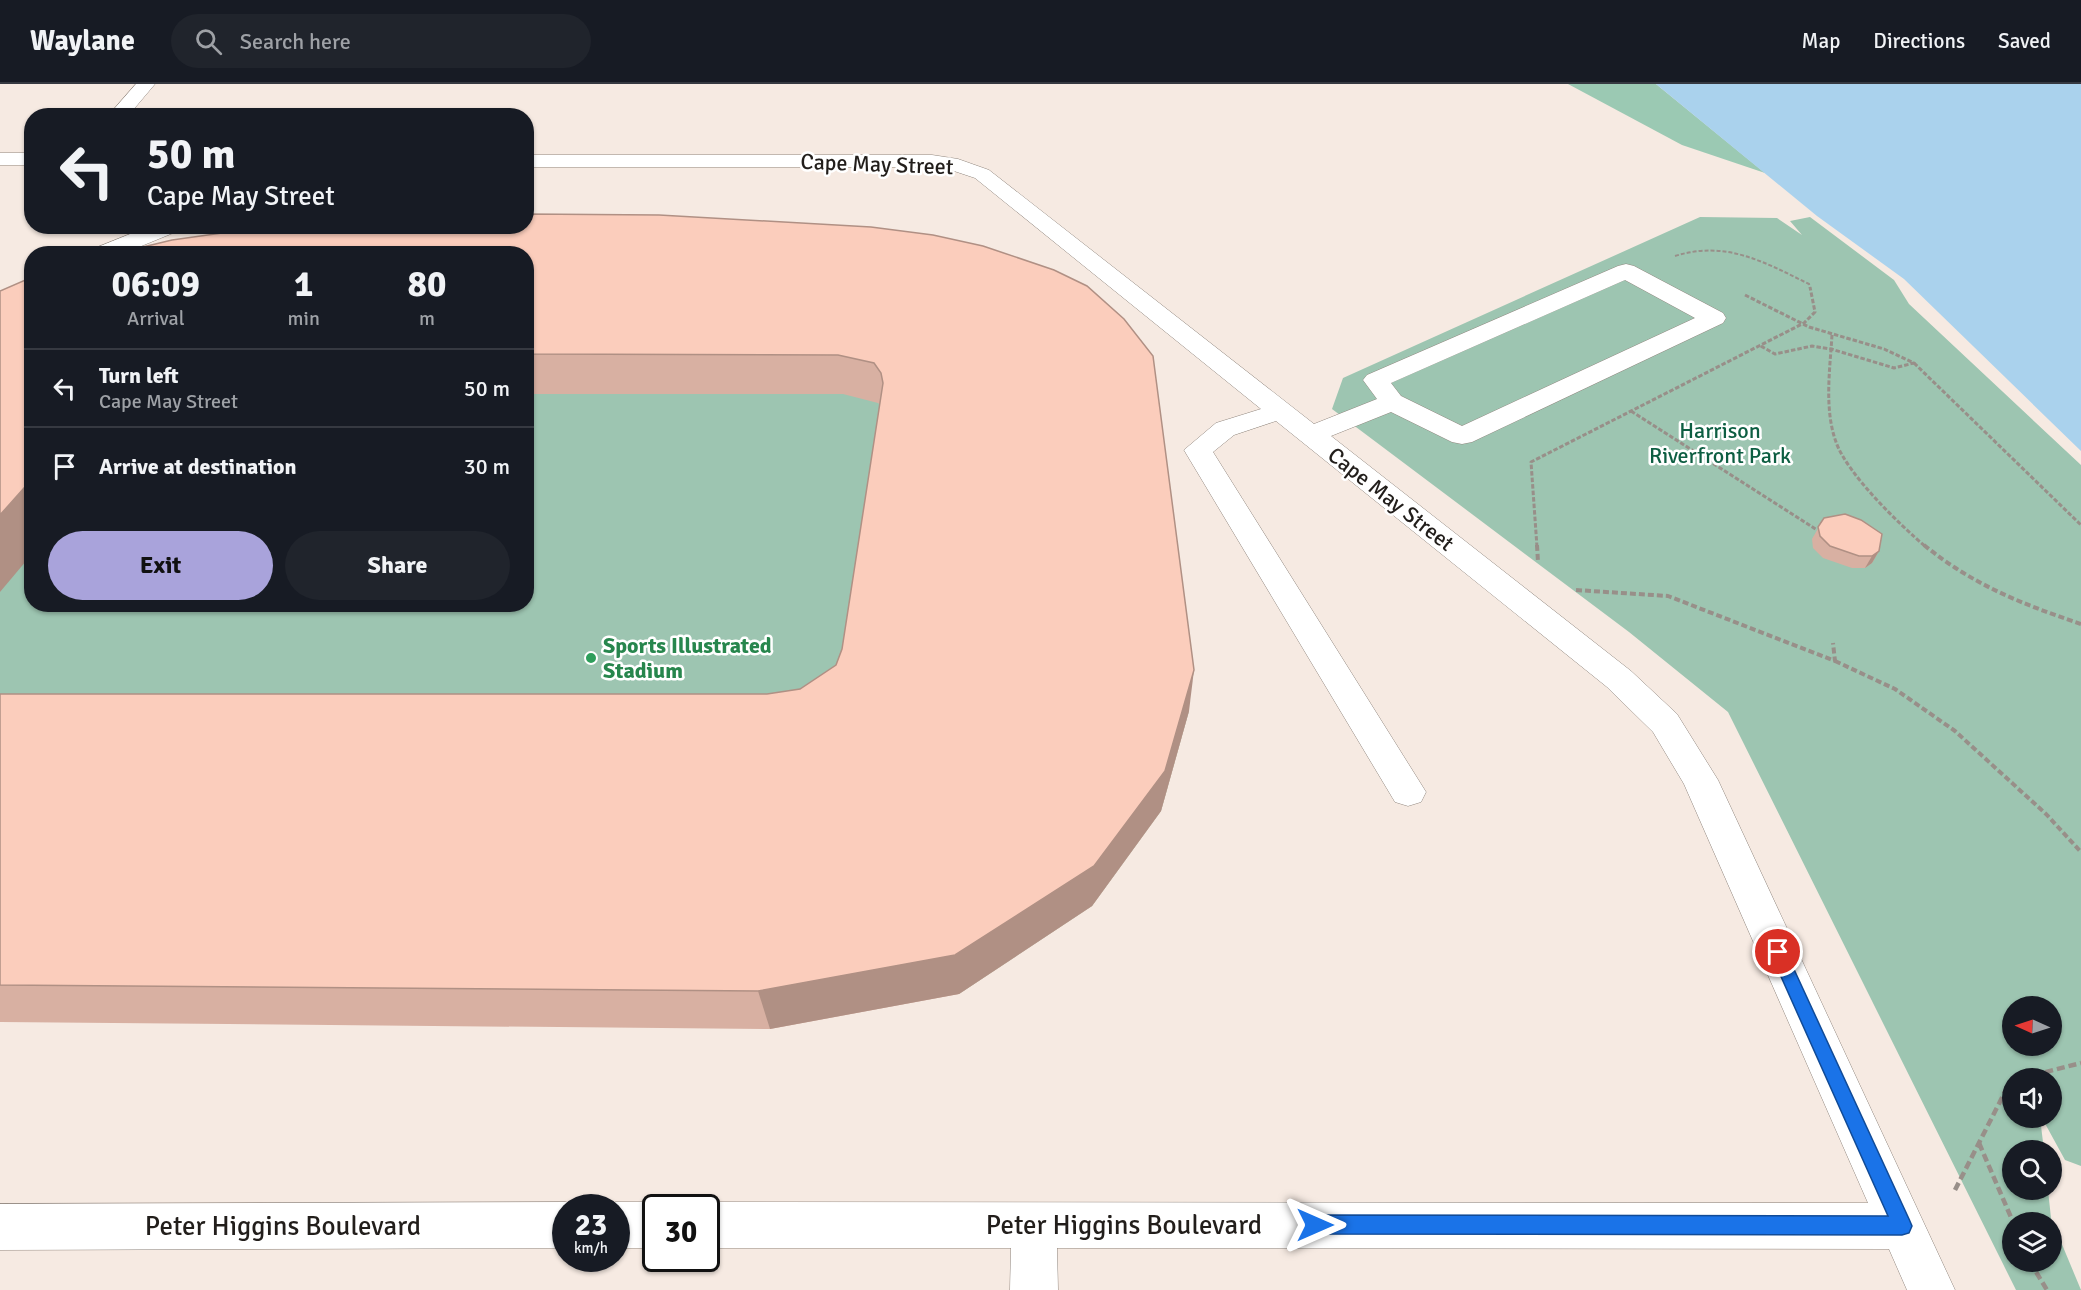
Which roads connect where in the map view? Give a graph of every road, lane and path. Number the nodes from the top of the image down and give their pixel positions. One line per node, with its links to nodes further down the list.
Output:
1 (146, 84): 2 (street)
2 (124, 108)
3 (0, 159): 4 (street)
4 (24, 159)
5 (534, 160): 16 (street, Cape May Street)
6 (150, 234): 7 (street)
7 (121, 246)
8 (1670, 258): 9 (path)
9 (1680, 263)
10 (1742, 293): 11 (path)
11 (1832, 335): 13 (path); 14 (path)
12 (1758, 344): 13 (path)
13 (1831, 349): 14 (path); 22 (path)
14 (1914, 363): 19 (path)
15 (1392, 402): 15 (street); 18 (street)
16 (1280, 411): 18 (street, Cape May Street); 25 (street)
17 (1630, 411): 20 (path)
18 (1310, 435): 36 (street, Cape May Street)
19 (2081, 525)
20 (1817, 530)
21 (1570, 590): 24 (path)
22 (2081, 624)
23 (1833, 643): 24 (path)
24 (1835, 661): 26 (path)
25 (1408, 792)
26 (2081, 852)
27 (2081, 1064): 28 (path)
28 (2062, 1069)
29 (2002, 1097): 30 (path)
30 (1979, 1142): 31 (path); 32 (path)
31 (1955, 1190)
32 (2009, 1212)
33 (1034, 1224): 35 (street, Peter Higgins Boulevard); 36 (street, Peter Higgins Boulevard); 39 (street)
34 (552, 1225): 37 (street, Peter Higgins Boulevard)
35 (720, 1225)
36 (1902, 1226): 40 (street, Cape May Street)
37 (0, 1227)
38 (2036, 1272): 41 (path)
39 (1034, 1290)
40 (1931, 1290)
41 (2047, 1290)

